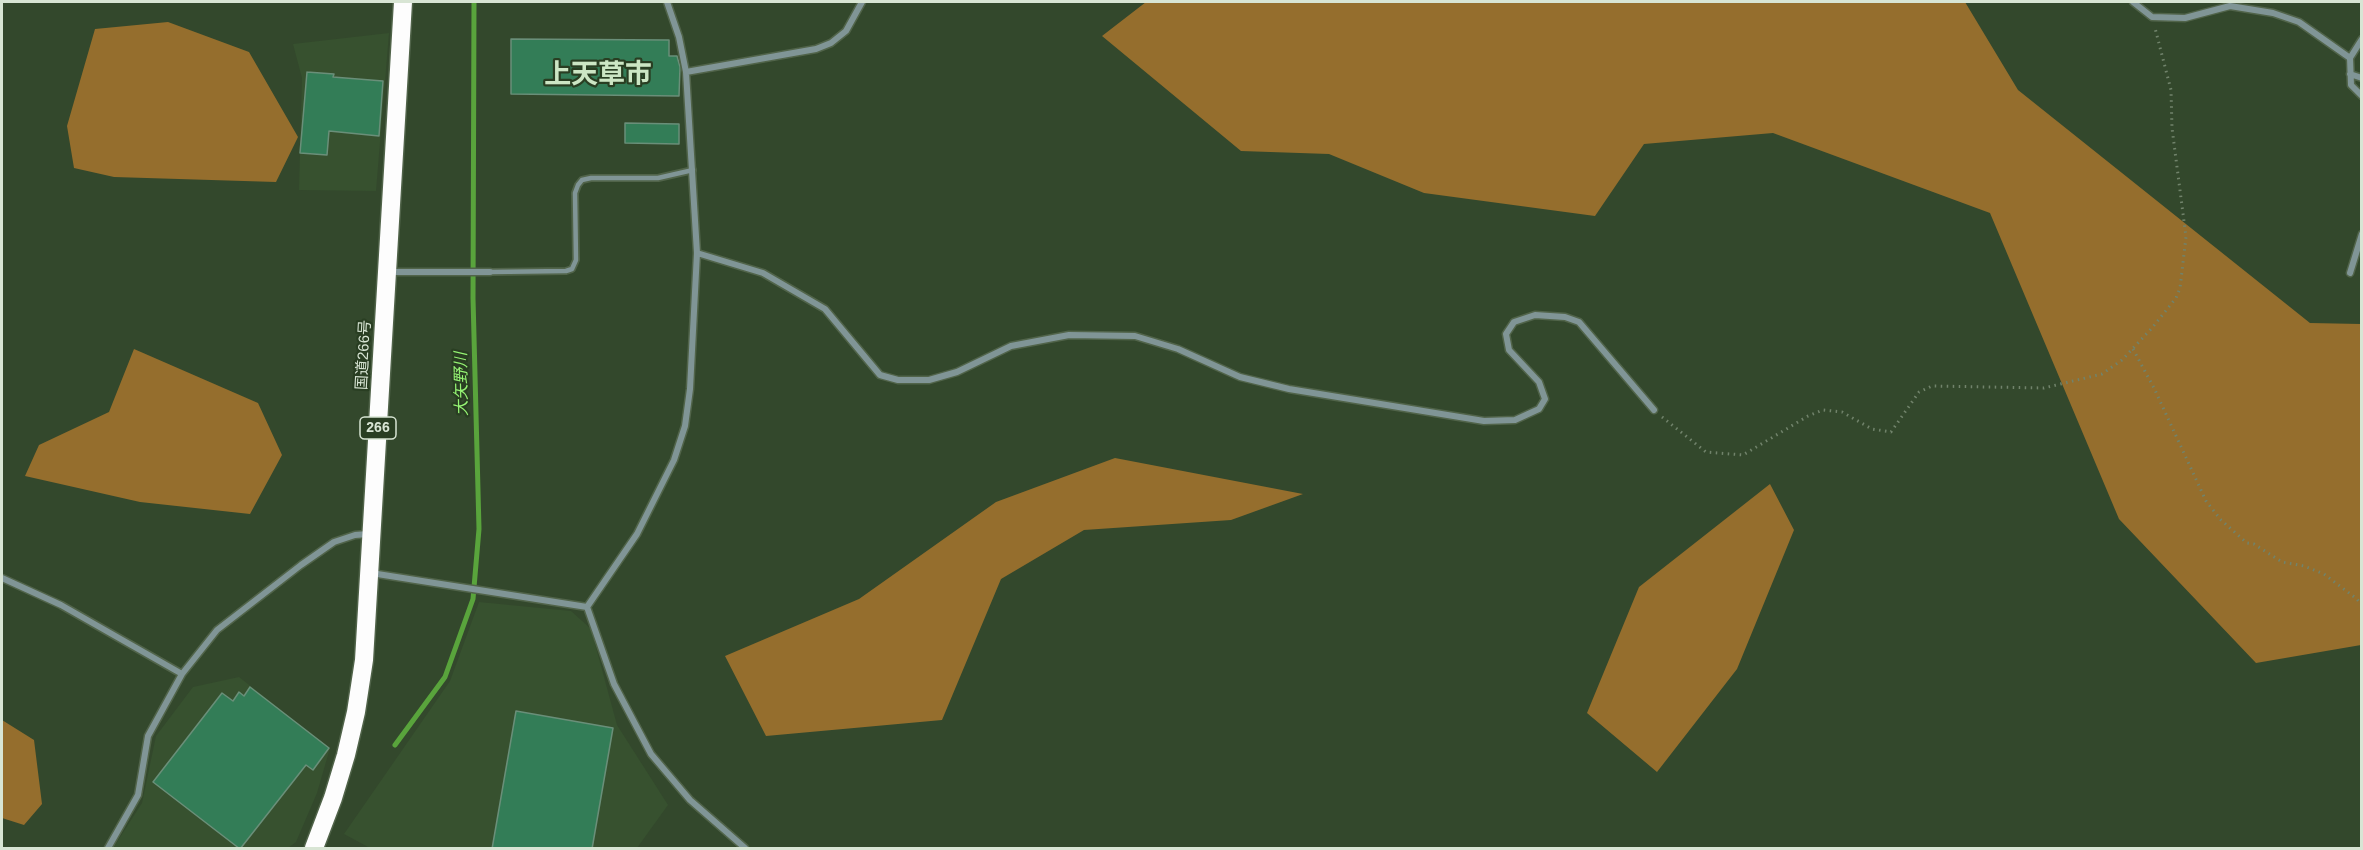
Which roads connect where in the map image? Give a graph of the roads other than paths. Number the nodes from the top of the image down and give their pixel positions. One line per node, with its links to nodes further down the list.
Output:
1 (403, 2): 14 (highway, 国道266号 / 266)
2 (667, 2): 7 (street)
3 (862, 2): 7 (street)
4 (2133, 2): 6 (street)
5 (2361, 39): 6 (street)
6 (2350, 58): 8 (street)
7 (686, 72): 11 (street)
8 (2350, 74): 9 (street); 10 (street)
9 (2361, 78)
10 (2361, 96)
11 (693, 170): 13 (street); 15 (lane)
12 (2361, 234): 16 (street)
13 (697, 253): 17 (street); 21 (street)
14 (387, 272): 15 (street); 18 (highway, 国道266号 / 266)
15 (490, 272)
16 (2350, 273)
17 (1654, 410)
18 (371, 534): 19 (highway, 国道266号 / 266); 22 (street)
19 (369, 573): 21 (street); 24 (highway, 国道266号 / 266)
20 (2, 578): 22 (street)
21 (587, 607): 25 (street)
22 (182, 674): 23 (street)
23 (108, 849)
24 (314, 849)
25 (746, 849)

